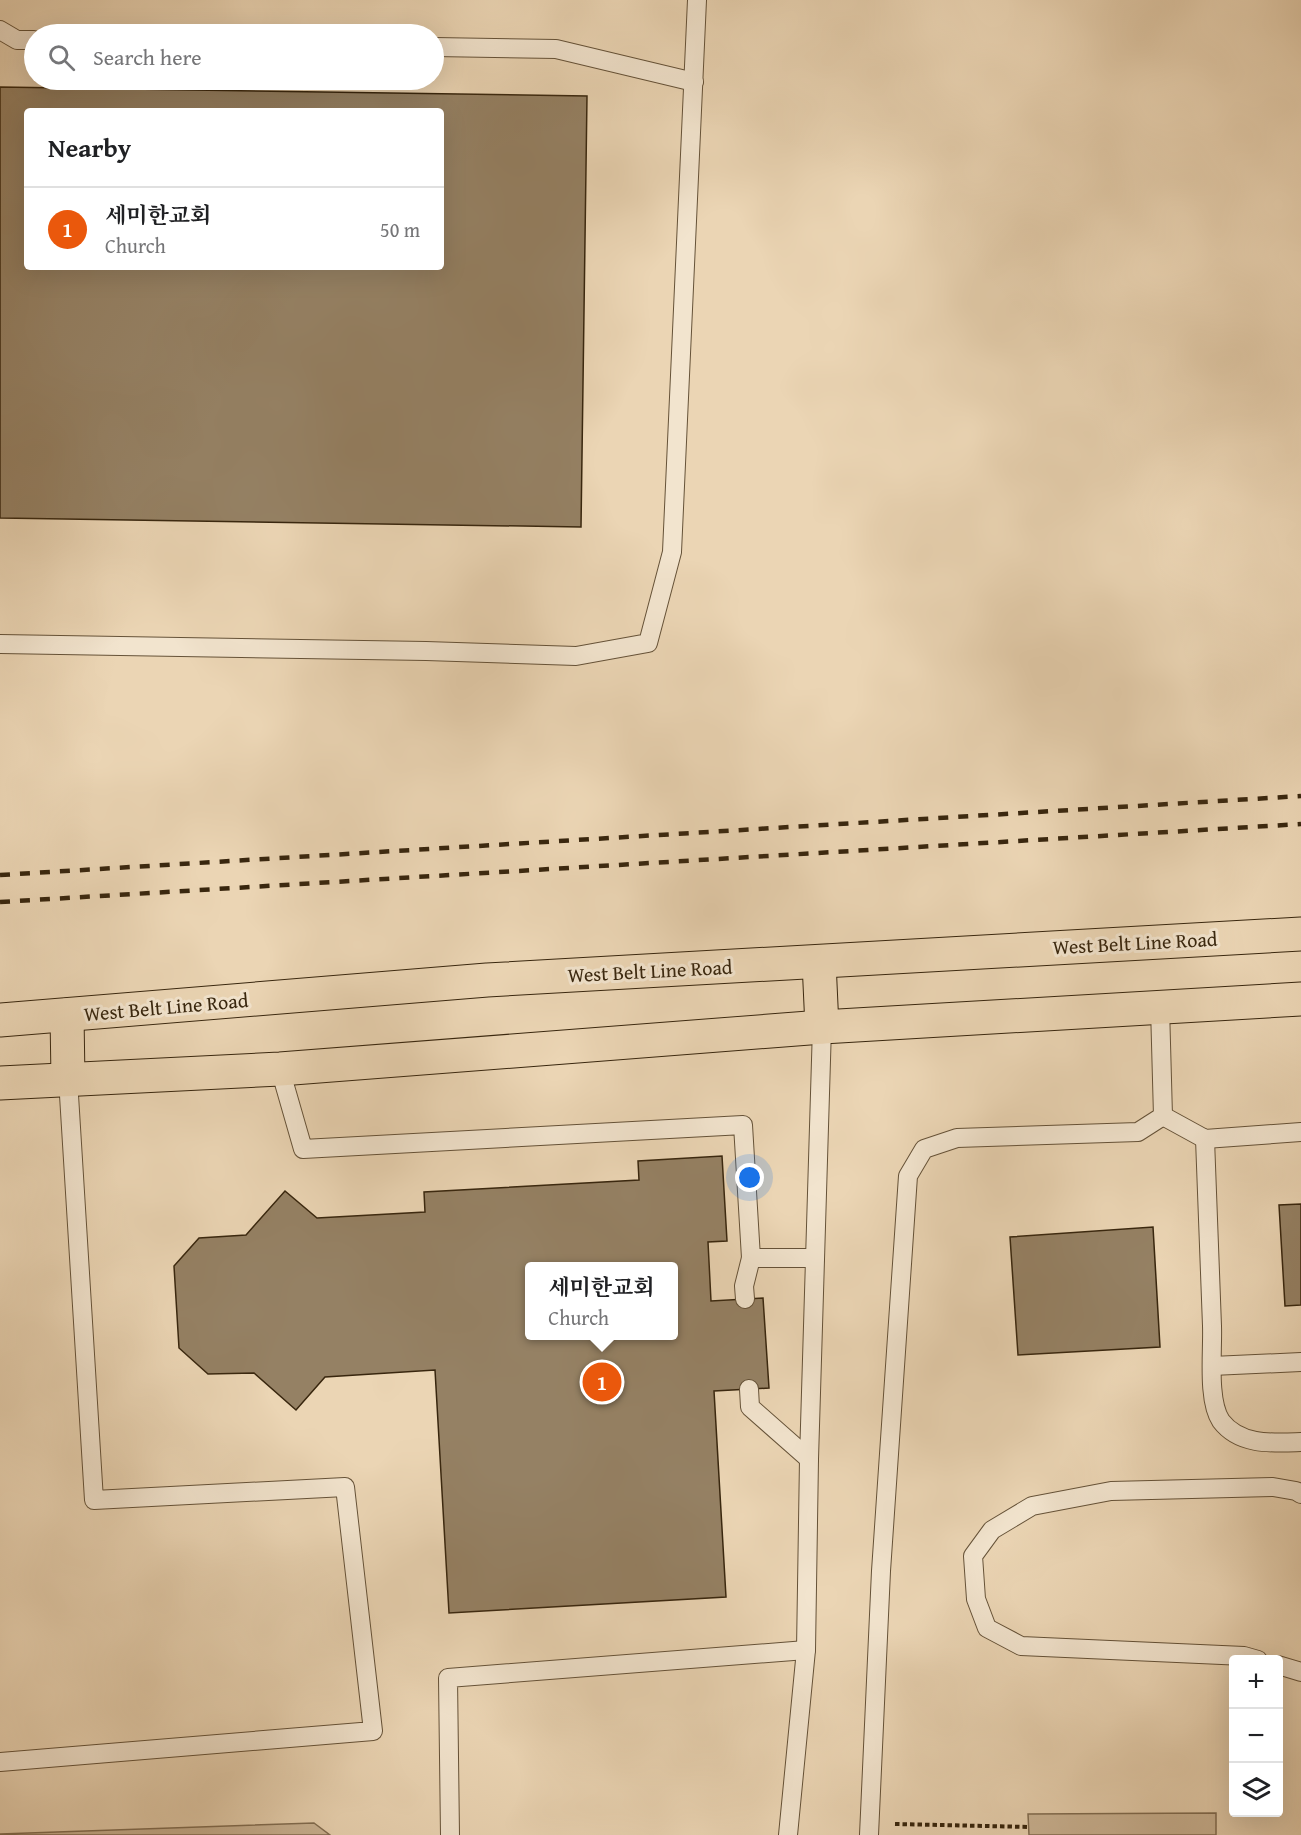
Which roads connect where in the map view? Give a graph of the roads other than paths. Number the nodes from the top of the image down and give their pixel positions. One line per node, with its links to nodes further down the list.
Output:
1 (698, 0): 5 (lane)
2 (0, 30): 3 (lane)
3 (24, 40)
4 (444, 47): 5 (lane)
5 (694, 82): 6 (lane)
6 (0, 644)
7 (1301, 933): 8 (main road, West Belt Line Road)
8 (819, 962): 11 (main road, West Belt Line Road); 13 (main road)
9 (1301, 999): 10 (main road)
10 (1161, 1007): 13 (main road); 17 (lane)
11 (67, 1015): 12 (main road, West Belt Line Road); 15 (main road)
12 (0, 1020)
13 (822, 1027): 14 (main road); 21 (lane)
14 (280, 1069): 15 (main road); 20 (lane)
15 (68, 1079): 16 (main road); 33 (lane)
16 (0, 1083)
17 (1163, 1116): 19 (lane); 34 (lane)
18 (1301, 1132): 19 (lane)
19 (1205, 1139): 24 (lane)
20 (752, 1258): 21 (lane); 22 (lane)
21 (814, 1258): 27 (lane)
22 (745, 1299)
23 (1301, 1362): 24 (lane)
24 (1212, 1366): 26 (lane)
25 (749, 1389): 27 (lane)
26 (1301, 1442)
27 (809, 1459): 29 (lane)
28 (1301, 1494): 30 (lane)
29 (806, 1650): 35 (lane); 36 (lane)
30 (1229, 1655)
31 (1283, 1667): 32 (lane)
32 (1301, 1672)
33 (0, 1762)
34 (870, 1829)
35 (450, 1835)
36 (788, 1835)

